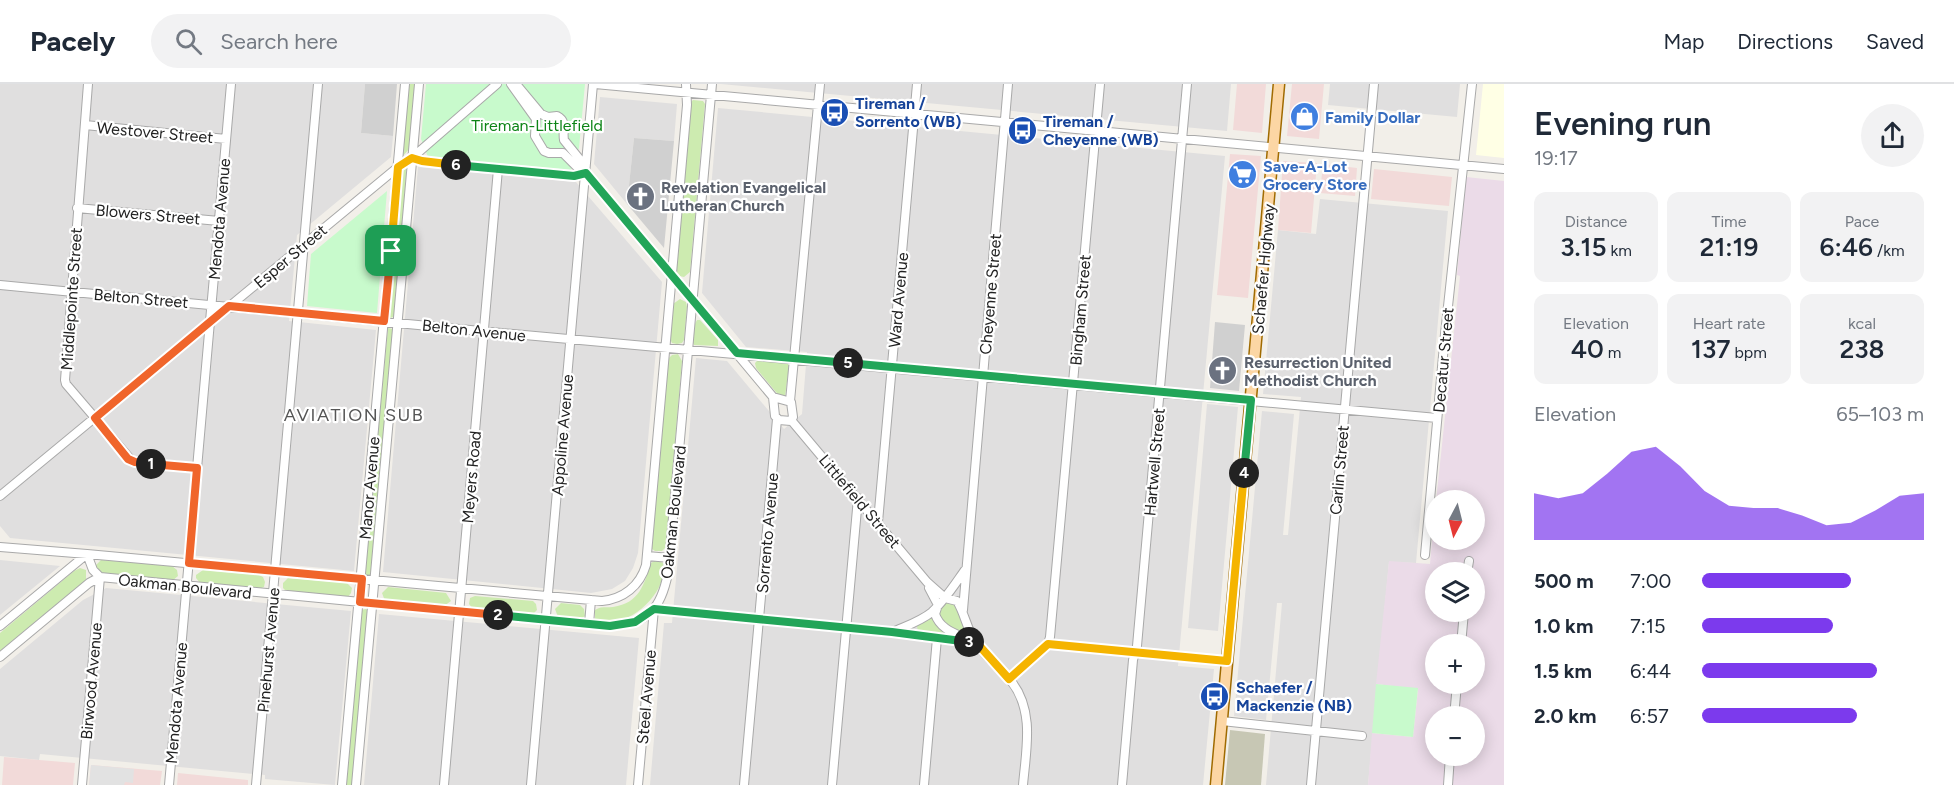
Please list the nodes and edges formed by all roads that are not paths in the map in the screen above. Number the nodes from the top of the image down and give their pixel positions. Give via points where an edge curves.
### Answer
1 (88, 84) edge
2 (231, 84) edge
3 (318, 84) edge
4 (405, 84) edge
5 (419, 84) edge
6 (497, 84) edge
7 (511, 84) edge
8 (516, 84) edge
9 (594, 84) edge
10 (712, 84) edge
11 (820, 84) edge
12 (917, 84) edge
13 (1008, 84) edge
14 (1100, 84) edge
15 (1187, 84) edge
16 (1279, 84) edge
17 (1374, 84) edge
18 (1472, 84) edge
19 (686, 88) edge
20 (711, 94) junction
21 (818, 105) junction
22 (915, 114) junction
23 (1005, 122) junction
24 (85, 125) junction
25 (1096, 130) junction
26 (226, 138) junction
27 (1182, 139) junction
28 (1274, 147) junction
29 (1367, 156) junction
30 (412, 158) junction
31 (1462, 165) junction
32 (398, 167) junction
33 (498, 169) junction
34 (1504, 169) edge
35 (586, 173) junction
36 (77, 208) junction
37 (219, 221) junction
38 (304, 244) junction
39 (672, 274) junction
40 (0, 285) edge
41 (71, 291) junction
42 (693, 300) junction
43 (212, 305) junction
44 (229, 306) junction
45 (298, 313) junction
46 (384, 321) junction
47 (210, 322) junction
48 (398, 322) junction
49 (484, 331) junction
50 (571, 339) junction
51 (665, 347) junction
52 (688, 349) junction
53 (737, 353) junction
54 (795, 358) junction
55 (892, 367) junction
56 (982, 376) junction
57 (1073, 384) junction
58 (1160, 392) junction
59 (772, 397) junction
60 (1251, 400) junction
61 (790, 401) junction
62 (1345, 409) junction
63 (95, 418) junction
64 (1437, 418) junction
65 (792, 420) junction
66 (776, 422) junction
67 (197, 468) junction
68 (0, 496) edge
69 (858, 498) junction
70 (878, 522) junction
71 (2, 545) edge
72 (87, 554) junction
73 (1425, 555) dead end
74 (647, 556) junction
75 (670, 558) junction
76 (189, 563) junction
77 (965, 570) junction
78 (276, 571) junction
79 (100, 577) junction
80 (362, 579) junction
81 (375, 580) junction
82 (187, 586) junction
83 (461, 588) junction
84 (274, 594) junction
85 (548, 596) junction
86 (591, 600) junction
87 (360, 602) junction
88 (941, 602) junction
89 (373, 603) junction
90 (654, 609) junction
91 (963, 610) junction
92 (459, 612) junction
93 (759, 619) junction
94 (546, 620) junction
95 (589, 624) junction
96 (0, 626) edge
97 (846, 627) junction
98 (892, 632) junction
99 (937, 638) junction
100 (976, 642) junction
101 (1048, 644) junction
102 (1135, 653) junction
103 (0, 657) edge
104 (1227, 661) junction
105 (1009, 679) junction
106 (1222, 721) junction
107 (1316, 731) junction
108 (1362, 736) dead end
109 (1449, 766) edge
110 (82, 785) edge
111 (169, 785) edge
112 (256, 785) edge
113 (342, 785) edge
114 (356, 785) edge
115 (444, 785) edge
116 (531, 785) edge
117 (638, 785) edge
118 (744, 785) edge
119 (832, 785) edge
120 (924, 785) edge
121 (1023, 785) edge
122 (1122, 785) edge
123 (1216, 785) edge
124 (1311, 785) edge
125 (1448, 785) edge

1 - 24 street, Middlepointe Street
2 - 26 street, Mendota Avenue
3 - 38 street, Pinehurst Avenue
4 - 32 street, Manor Avenue
5 - 30 street, Manor Avenue
6 - 30 street, Esper Street
7 - 35 street via 536,119 535,136 544,151 563,153
8 - 35 street via 541,114 562,119 564,140
9 - 19 street
9 - 35 street, Appoline Avenue
10 - 20 street, Oakman Boulevard
11 - 21 street
12 - 22 street, Ward Avenue
13 - 23 street, Cheyenne Street
14 - 25 street, Bingham Street
15 - 27 street, Hartwell Street
16 - 28 main road, Schaefer Highway
17 - 29 street, Carlin Street
18 - 31 street, Decatur Street
19 - 20 street
19 - 39 street, Oakman Boulevard
20 - 21 street
20 - 42 street, Oakman Boulevard
21 - 22 street
21 - 54 street
22 - 23 street
22 - 55 street, Ward Avenue
23 - 25 street
23 - 56 street, Cheyenne Street
24 - 26 street, Westover Street
24 - 36 street, Middlepointe Street
25 - 27 street
25 - 57 street, Bingham Street
26 - 37 street, Mendota Avenue
27 - 28 street
27 - 58 street, Hartwell Street
28 - 29 street
28 - 60 main road, Schaefer Highway
29 - 31 street
29 - 62 street, Carlin Street
30 - 32 street, Esper Street
30 - 33 street
30 - 48 street, Manor Avenue
31 - 34 street
31 - 64 street, Decatur Street
32 - 38 street, Esper Street
32 - 46 street, Manor Avenue
33 - 35 street via 574,176
33 - 49 street, Meyers Road
35 - 39 street
35 - 50 street, Appoline Avenue
36 - 37 street, Blowers Street
36 - 41 street, Middlepointe Street
37 - 43 street, Mendota Avenue
38 - 44 street, Esper Street
38 - 45 street, Pinehurst Avenue
39 - 42 street
39 - 51 street, Oakman Boulevard
40 - 41 street
41 - 43 street, Belton Street
41 - 63 street, Middlepointe Street via 65,380
42 - 52 street, Oakman Boulevard
42 - 53 street
43 - 44 street, Belton Avenue
43 - 47 street, Mendota Avenue
44 - 45 street, Belton Avenue
44 - 47 street, Esper Street
45 - 46 street, Belton Avenue
45 - 78 street, Pinehurst Avenue
46 - 48 street, Belton Avenue
46 - 80 street, Manor Avenue
47 - 63 street, Esper Street
47 - 67 street, Mendota Avenue
48 - 49 street, Belton Avenue
48 - 81 street, Manor Avenue
49 - 50 street, Belton Avenue
49 - 83 street, Meyers Road
50 - 51 street, Belton Avenue
50 - 85 street, Appoline Avenue
51 - 52 street, Belton Avenue
51 - 74 street, Oakman Boulevard
52 - 53 street, Belton Avenue
52 - 75 street, Oakman Boulevard
53 - 54 street
53 - 59 street
54 - 55 street
54 - 61 street
55 - 56 street
55 - 70 street, Ward Avenue
56 - 57 street
56 - 77 street, Cheyenne Street
57 - 58 street
57 - 101 street, Bingham Street
58 - 60 street
58 - 102 street, Hartwell Street
59 - 61 street
59 - 66 street, Sorrento Avenue
60 - 62 street
60 - 104 main road, Schaefer Highway
61 - 65 street
62 - 64 street
62 - 107 street, Carlin Street
63 - 67 street, Middlepointe Street via 132,461
63 - 68 street, Esper Street
64 - 73 street, Decatur Street
65 - 66 street
65 - 69 street, Littlefield Street
66 - 93 street, Sorrento Avenue
67 - 76 street, Mendota Avenue
69 - 70 street, Littlefield Street
69 - 97 street
70 - 88 street, Littlefield Street
71 - 72 street, Oakman Boulevard
72 - 76 street, Oakman Boulevard
72 - 79 street
72 - 96 street
74 - 75 street
74 - 86 street, Oakman Boulevard via 642,575 628,592 611,600
75 - 90 street, Oakman Boulevard via 665,591
76 - 78 street, Oakman Boulevard
76 - 82 street, Mendota Avenue
77 - 88 street
77 - 91 street, Cheyenne Street
78 - 80 street, Oakman Boulevard
78 - 84 street, Pinehurst Avenue
79 - 82 street, Oakman Boulevard
79 - 103 street, Oakman Boulevard
79 - 110 street, Birwood Avenue
80 - 81 street, Oakman Boulevard
80 - 87 street, Manor Avenue
81 - 83 street, Oakman Boulevard
81 - 89 street, Manor Avenue
82 - 84 street, Oakman Boulevard
82 - 111 street, Mendota Avenue
83 - 85 street, Oakman Boulevard
83 - 92 street, Meyers Road
84 - 87 street, Oakman Boulevard
84 - 112 street, Pinehurst Avenue
85 - 86 street, Oakman Boulevard
85 - 94 street, Appoline Avenue
86 - 95 street
87 - 89 street, Oakman Boulevard
87 - 113 street, Manor Avenue
88 - 91 street, Littlefield Street via 953,598
88 - 98 street via 925,616
88 - 100 street, Littlefield Street via 935,614 940,623
89 - 92 street, Oakman Boulevard
89 - 114 street, Manor Avenue
90 - 93 street
90 - 95 street, Oakman Boulevard via 629,624
90 - 117 street, Steel Avenue
91 - 100 street, Littlefield Street via 963,618
92 - 94 street, Oakman Boulevard
92 - 115 street, Meyers Road
93 - 97 street
93 - 118 street, Sorrento Avenue
94 - 95 street, Oakman Boulevard
94 - 116 street, Appoline Avenue
97 - 98 street
97 - 119 street
98 - 99 street
99 - 100 street
99 - 120 street
100 - 105 street, Littlefield Street
101 - 102 street
101 - 105 street
102 - 104 street
102 - 122 street, Hartwell Street
104 - 106 main road, Schaefer Highway
105 - 121 street, Littlefield Street via 1026,713
106 - 107 street
106 - 123 main road, Schaefer Highway
107 - 108 street
107 - 124 street, Carlin Street
109 - 125 street

